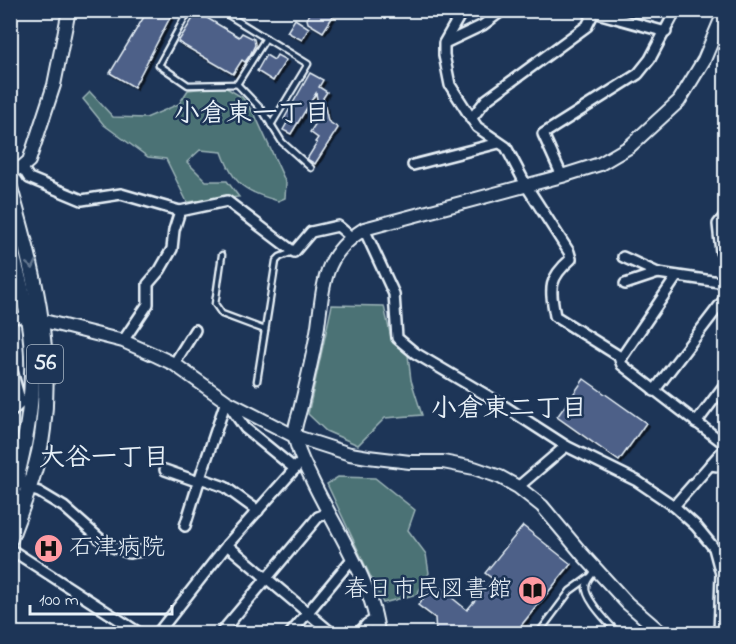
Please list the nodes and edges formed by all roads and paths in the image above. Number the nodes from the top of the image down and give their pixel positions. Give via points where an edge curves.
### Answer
1 (69, 10) edge
2 (189, 10) edge
3 (220, 10) edge
4 (460, 10) edge
5 (503, 10) edge
6 (676, 10) edge
7 (725, 10) edge
8 (593, 11) edge
9 (666, 32) junction
10 (266, 38) junction
11 (444, 43) junction
12 (237, 84) junction
13 (471, 119) junction
14 (271, 125) junction
15 (499, 143) junction
16 (413, 165) dead end
17 (311, 168) dead end
18 (16, 169) edge
19 (562, 176) junction
20 (527, 187) junction
21 (10, 188) edge
22 (180, 211) junction
23 (17, 212) junction
24 (726, 214) edge
25 (364, 229) junction
26 (351, 237) junction
27 (10, 240) edge
28 (10, 246) edge
29 (294, 252) junction
30 (726, 252) edge
31 (222, 255) dead end
32 (623, 257) dead end
33 (658, 273) junction
34 (677, 276) junction
35 (726, 283) edge
36 (625, 284) dead end
37 (726, 297) edge
38 (10, 316) edge
39 (35, 319) junction
40 (195, 330) dead end
41 (265, 330) junction
42 (123, 341) junction
43 (622, 358) junction
44 (10, 364) edge
45 (174, 364) junction
46 (257, 381) dead end
47 (726, 383) edge
48 (654, 391) junction
49 (226, 401) junction
50 (10, 413) edge
51 (696, 423) junction
52 (294, 436) junction
53 (566, 446) junction
54 (726, 446) edge
55 (299, 464) junction
56 (710, 465) junction
57 (726, 467) edge
58 (165, 470) dead end
59 (19, 471) junction
60 (200, 480) junction
61 (518, 488) junction
62 (28, 489) junction
63 (10, 504) edge
64 (674, 506) junction
65 (258, 511) junction
66 (328, 513) junction
67 (185, 526) dead end
68 (10, 539) edge
69 (227, 546) junction
70 (10, 549) edge
71 (146, 550) dead end
72 (352, 559) junction
73 (593, 574) junction
74 (266, 578) junction
75 (308, 612) junction
76 (376, 620) junction
77 (141, 633) edge
78 (157, 633) edge
79 (220, 633) edge
80 (290, 633) edge
81 (333, 633) edge
82 (358, 633) edge
83 (378, 633) edge
84 (538, 633) edge
85 (618, 633) edge
86 (663, 633) edge
87 (719, 633) edge

1 - 18 street via 54,85 29,162
2 - 12 lane via 159,65 188,85
3 - 10 lane
4 - 11 street
5 - 11 street via 483,25
6 - 9 street
7 - 19 street via 704,60 679,101 629,147 600,164
8 - 9 street
8 - 13 street via 587,26 486,100
9 - 19 street via 638,74 543,134
10 - 12 lane
10 - 14 lane via 308,64
11 - 13 street via 450,85
12 - 14 lane
13 - 15 street
14 - 17 lane via 282,142
15 - 16 street
15 - 20 street via 506,147
18 - 22 street via 82,200 121,194
19 - 20 street
20 - 25 street
20 - 43 street via 571,260 557,271 550,288 555,316
21 - 23 main road, 56
22 - 29 street via 228,201
22 - 42 street via 172,249 148,284 148,304
23 - 27 street via 15,234
23 -> 39 main road, 56 via 30,256
24 - 30 street via 718,224 721,252
25 - 26 street
25 - 53 street via 394,294 397,338
26 - 29 street via 338,226 311,232
26 - 52 street via 326,273
28 - 39 main road, 56
29 - 41 lane via 276,261
31 - 41 lane via 214,304 222,314
32 - 33 street
33 - 34 street
33 - 36 street
34 - 35 street
34 - 43 street
37 - 48 street
38 - 39 street
39 - 42 street
39 - 59 main road, 56 via 33,391
39 - 62 main road, 56 via 45,344 45,392 43,430
40 - 45 street
41 - 46 lane
42 - 45 street
43 - 48 street via 622,365
44 - 50 street via 21,403
45 - 49 street
47 - 51 street
48 - 51 street
49 - 52 street
49 - 55 street via 246,428
49 - 60 street
51 - 54 street
52 - 55 street
52 - 61 street via 376,459 443,462 474,468
53 - 61 street
53 - 64 street via 637,481
54 - 56 street
55 - 65 street
55 - 66 street
56 - 57 street
56 - 64 street
58 - 60 street
59 - 62 street
59 - 63 main road, 56
60 - 65 street via 225,487
60 - 67 street
61 - 73 street via 542,506
62 - 63 street
62 - 68 main road, 56
62 - 71 street via 64,507 107,544 129,554
64 - 87 street via 714,548 721,574
65 - 69 street
66 - 72 street
66 - 74 street via 318,517
69 - 74 street
69 - 78 street
70 - 77 street
72 - 75 street
72 - 76 street
73 - 84 lane via 570,591
73 - 85 lane via 585,587 589,598
73 - 86 street
74 - 75 street
74 - 79 street
75 - 80 street
75 - 81 street
76 - 82 street
76 - 83 street

